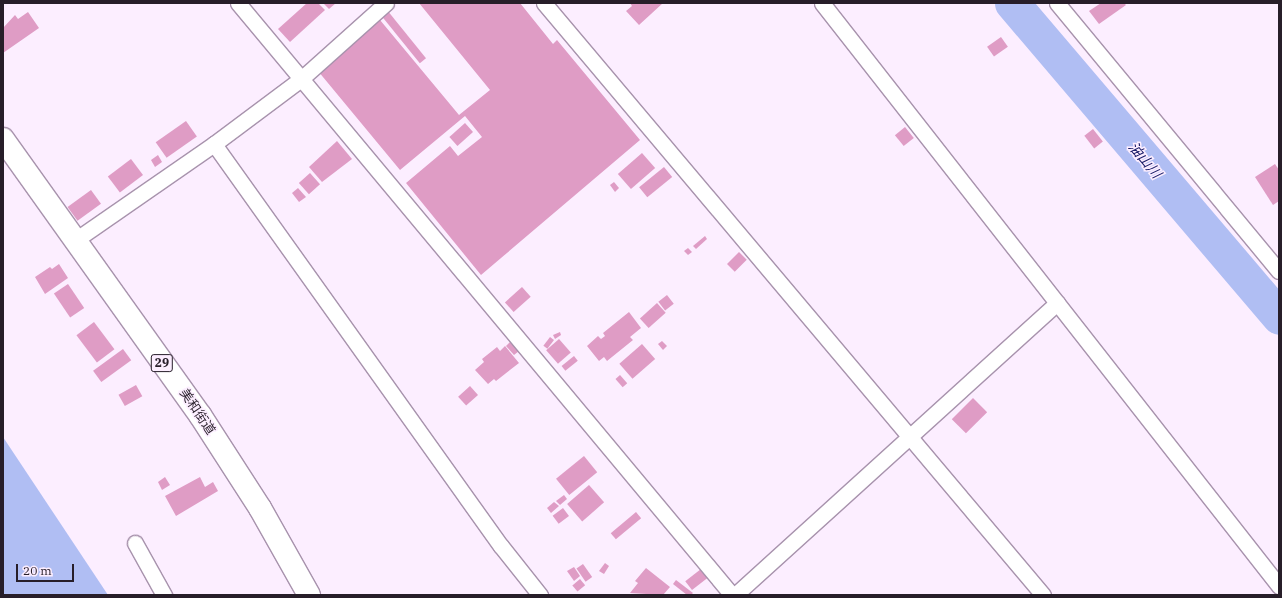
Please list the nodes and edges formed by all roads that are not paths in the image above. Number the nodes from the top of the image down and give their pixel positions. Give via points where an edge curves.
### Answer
1 (238, 3) edge
2 (386, 3) edge
3 (544, 3) edge
4 (822, 3) edge
5 (1057, 3) edge
6 (301, 79) junction
7 (3, 139) edge
8 (214, 144) junction
9 (74, 241) junction
10 (1279, 272) edge
11 (1057, 303) junction
12 (910, 436) junction
13 (135, 543) dead end
14 (1279, 586) edge
15 (164, 595) edge
16 (309, 595) edge
17 (540, 595) edge
18 (734, 595) edge
19 (1043, 595) edge

1 - 6 street
2 - 6 street
3 - 12 street
4 - 11 street
5 - 10 street
6 - 8 street
6 - 18 street
7 - 9 main road, 美和街道 / 29
8 - 9 street
8 - 17 street via 501,546
9 - 16 main road, 美和街道 / 29 via 200,415 260,508
11 - 12 street
11 - 14 street
12 - 18 street
12 - 19 street
13 - 15 street

